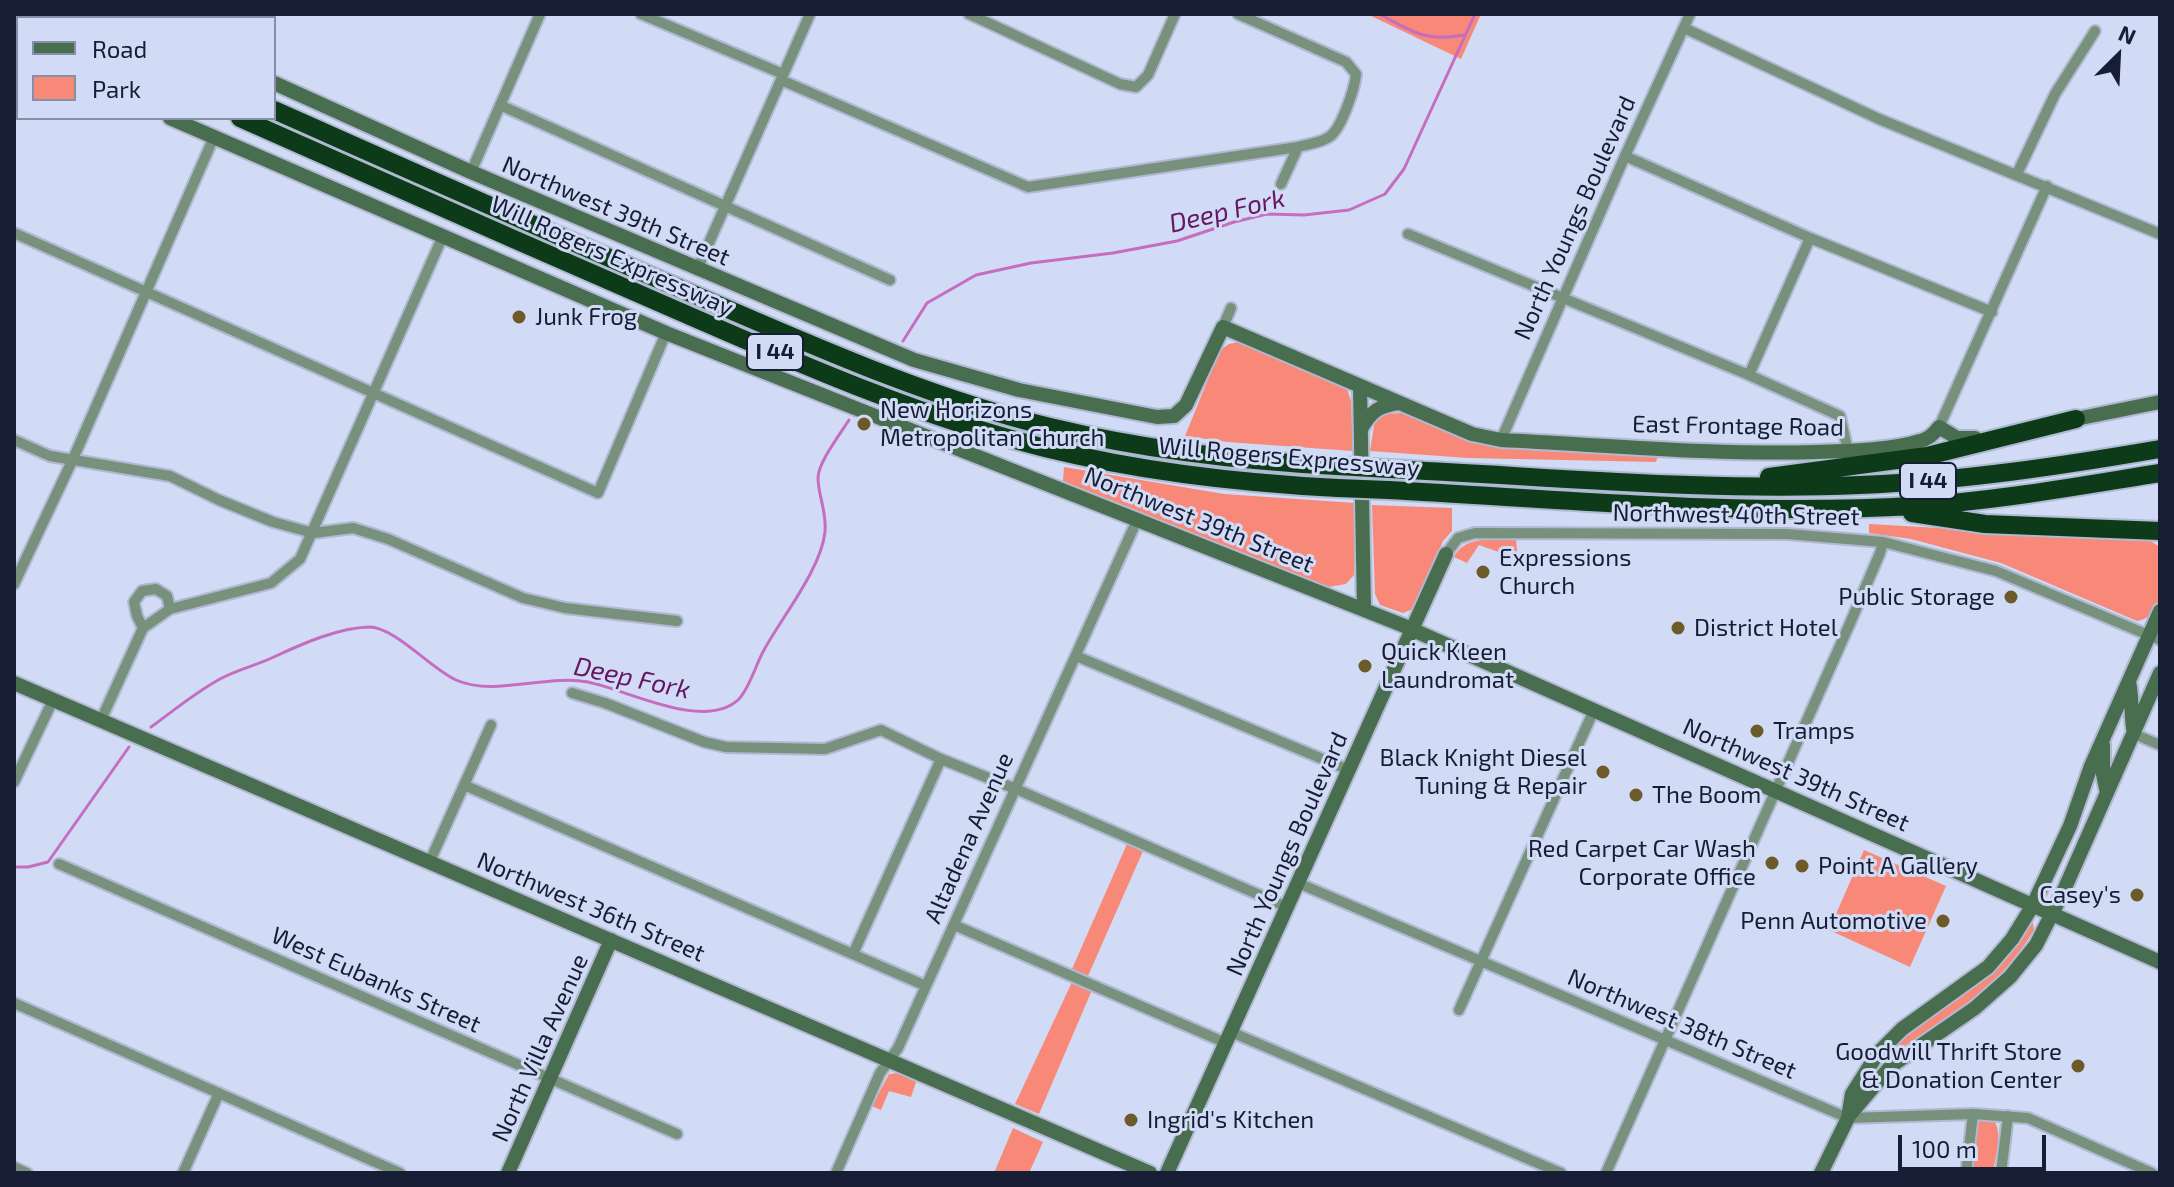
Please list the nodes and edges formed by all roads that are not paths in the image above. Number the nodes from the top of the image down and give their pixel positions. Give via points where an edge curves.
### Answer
1 (540, 14) edge
2 (641, 14) edge
3 (810, 14) edge
4 (969, 14) edge
5 (1175, 14) edge
6 (1238, 14) edge
7 (1685, 19) edge
8 (2095, 31) dead end
9 (782, 77) junction
10 (276, 84) edge
11 (500, 105) junction
12 (276, 111) edge
13 (175, 120) edge
14 (245, 120) edge
15 (214, 137) junction
16 (1298, 147) junction
17 (1625, 156) junction
18 (471, 172) junction
19 (2017, 174) junction
20 (1281, 184) dead end
21 (2047, 186) junction
22 (724, 208) junction
23 (14, 233) edge
24 (1408, 234) dead end
25 (2160, 234) edge
26 (442, 238) junction
27 (1810, 238) junction
28 (697, 270) junction
29 (890, 280) dead end
30 (145, 291) junction
31 (1564, 299) junction
32 (1231, 308) dead end
33 (1992, 312) junction
34 (1223, 327) junction
35 (666, 333) junction
36 (1749, 375) junction
37 (1360, 386) junction
38 (372, 393) junction
39 (2158, 400) edge
40 (1400, 403) junction
41 (2076, 419) junction
42 (1939, 427) junction
43 (1361, 429) junction
44 (14, 440) edge
45 (1501, 440) junction
46 (2155, 450) edge
47 (1848, 451) junction
48 (73, 459) junction
49 (2157, 473) edge
50 (1704, 484) junction
51 (1874, 508) junction
52 (1138, 518) junction
53 (313, 533) junction
54 (2156, 534) edge
55 (1883, 542) junction
56 (1446, 554) joint
57 (15, 579) edge
58 (170, 609) junction
59 (1364, 609) junction
60 (2160, 611) edge
61 (677, 621) dead end
62 (143, 628) junction
63 (1413, 629) junction
64 (2154, 638) edge
65 (1076, 656) junction
66 (2160, 673) edge
67 (2129, 682) junction
68 (14, 683) edge
69 (572, 693) dead end
70 (53, 700) junction
71 (1594, 710) junction
72 (101, 720) junction
73 (491, 725) dead end
74 (2134, 734) junction
75 (2102, 741) junction
76 (2160, 745) edge
77 (941, 759) junction
78 (1349, 770) junction
79 (14, 782) edge
80 (464, 785) junction
81 (1016, 789) junction
82 (1776, 790) junction
83 (2107, 793) junction
84 (430, 861) junction
85 (59, 864) dead end
86 (1298, 883) junction
87 (2033, 905) junction
88 (1287, 907) junction
89 (2053, 913) junction
90 (954, 925) junction
91 (611, 940) junction
92 (853, 954) junction
93 (1481, 960) junction
94 (2160, 962) edge
95 (926, 986) junction
96 (14, 1003) edge
97 (1459, 1010) dead end
98 (1228, 1037) junction
99 (1665, 1039) junction
100 (889, 1060) junction
101 (551, 1079) junction
102 (219, 1093) junction
103 (1973, 1114) junction
104 (2008, 1116) junction
105 (1848, 1118) junction
106 (677, 1134) dead end
107 (14, 1167) edge
108 (27, 1173) edge
109 (183, 1173) edge
110 (400, 1173) edge
111 (508, 1173) edge
112 (836, 1173) edge
113 (1150, 1173) edge
114 (1167, 1173) edge
115 (1561, 1173) edge
116 (1606, 1173) edge
117 (1821, 1173) edge
118 (1966, 1173) edge
119 (2001, 1173) edge
120 (2152, 1173) edge

1 - 11 street
2 - 9 street
3 - 9 street
4 - 5 street via 1136,87 1148,75
6 - 16 street via 1346,62 1356,74 1356,87 1334,133
7 - 17 street, North Youngs Boulevard
7 - 19 street via 1879,119
8 - 19 street via 2055,94
9 - 16 street via 1028,187
9 - 22 street
10 - 18 main road, Northwest 39th Street
11 - 18 street
11 - 22 street
12 - 50 highway, Will Rogers Expressway / I 44, bridge via 746,317 995,413 1187,454
13 - 15 main road, Northwest 39th Street
14 - 51 highway, Will Rogers Expressway / I 44, bridge via 720,329 938,416 1043,447 1158,472 1230,481 1781,509
15 - 26 main road, Northwest 39th Street
15 - 30 street
16 - 20 street
17 - 27 street
17 - 31 street, North Youngs Boulevard
18 - 28 main road, Northwest 39th Street
19 - 21 street
21 - 25 street
21 - 33 street
22 - 28 street
22 - 29 street
23 - 30 street
24 - 31 street
26 - 35 main road, Northwest 39th Street
26 - 38 street
27 - 33 street
27 - 36 street
28 - 34 main road, Northwest 39th Street via 871,344 962,376 1157,417 1178,413 1186,405
30 - 38 street
30 - 48 street
31 - 36 street
31 - 45 street, North Youngs Boulevard
32 - 34 street
33 - 42 street
34 - 37 main road
35 - 38 street via 598,493
35 - 52 main road, Northwest 39th Street
36 - 47 street via 1840,416
37 - 40 main road, East Frontage Road
37 - 43 main road
38 - 53 street
39 - 41 main road
40 - 43 main road via 1376,409
40 - 45 main road, East Frontage Road via 1472,434
41 - 42 main road via 1965,440
41 - 50 highway via 1901,460
42 - 47 main road, East Frontage Road via 1920,442
43 - 59 main road
44 - 48 street via 50,456
45 - 47 main road, East Frontage Road via 1749,453
46 - 50 highway, Will Rogers Expressway / I 44 via 1946,479 1782,487
48 - 53 street via 170,476 273,522
48 - 57 street
49 - 51 highway, Will Rogers Expressway / I 44 via 2007,498
51 - 54 highway via 1985,524
52 - 59 main road, Northwest 39th Street
52 - 65 street, Altadena Avenue
53 - 58 street via 300,559 271,583
53 - 61 street via 353,528 523,598
55 - 56 street, Northwest 40th Street via 1787,534 1475,533 1458,538
55 - 64 street, Northwest 40th Street via 1996,571
55 - 82 street
56 - 63 main road, North Youngs Boulevard
58 - 62 street
58 - 62 street via 167,596 156,589 142,591 134,602
59 - 63 main road, Northwest 39th Street
60 - 64 main road
62 - 72 street
63 - 71 main road, Northwest 39th Street
63 - 78 main road, North Youngs Boulevard
64 - 67 main road
65 - 78 street
65 - 81 street, Altadena Avenue
66 - 74 main road
67 - 74 main road
67 - 75 main road
68 - 70 main road, Northwest 36th Street
69 - 77 street via 726,747 825,749 881,730
70 - 72 main road, Northwest 36th Street
70 - 79 street
71 - 82 main road, Northwest 39th Street
71 - 93 street
72 - 84 main road, Northwest 36th Street
73 - 80 street
74 - 76 street
74 - 83 main road
75 - 83 main road
75 - 87 main road
77 - 81 street
77 - 92 street
78 - 86 main road, North Youngs Boulevard
80 - 84 street
80 - 92 street
81 - 88 street
81 - 90 street, Altadena Avenue
82 - 87 main road, Northwest 39th Street
82 - 99 street
83 - 89 main road
84 - 91 main road, Northwest 36th Street
85 - 101 street, West Eubanks Street
86 - 88 main road, North Youngs Boulevard
86 - 93 street, Northwest 38th Street
87 - 89 main road, Northwest 39th Street
87 - 105 main road via 1988,967 1902,1029 1878,1053 1852,1094
88 - 98 main road, North Youngs Boulevard
89 - 94 main road, Northwest 39th Street
89 - 105 main road via 2010,977 1891,1066
90 - 95 street, Altadena Avenue
90 - 98 street
91 - 100 main road, Northwest 36th Street
91 - 101 main road, North Villa Avenue
92 - 95 street
93 - 97 street
93 - 99 street, Northwest 38th Street
95 - 100 street, Altadena Avenue
96 - 102 street
98 - 114 main road, North Youngs Boulevard
98 - 115 street
99 - 105 street, Northwest 38th Street
99 - 116 street
100 - 112 street, Altadena Avenue
100 - 113 main road, Northwest 36th Street
101 - 106 street, West Eubanks Street
101 - 111 main road, North Villa Avenue
102 - 109 street
102 - 110 street
103 - 104 street, Northwest 38th Street
103 - 105 street, Northwest 38th Street
103 - 118 street
104 - 119 street
104 - 120 street, Northwest 38th Street via 2028,1118
105 - 117 main road
107 - 108 street

